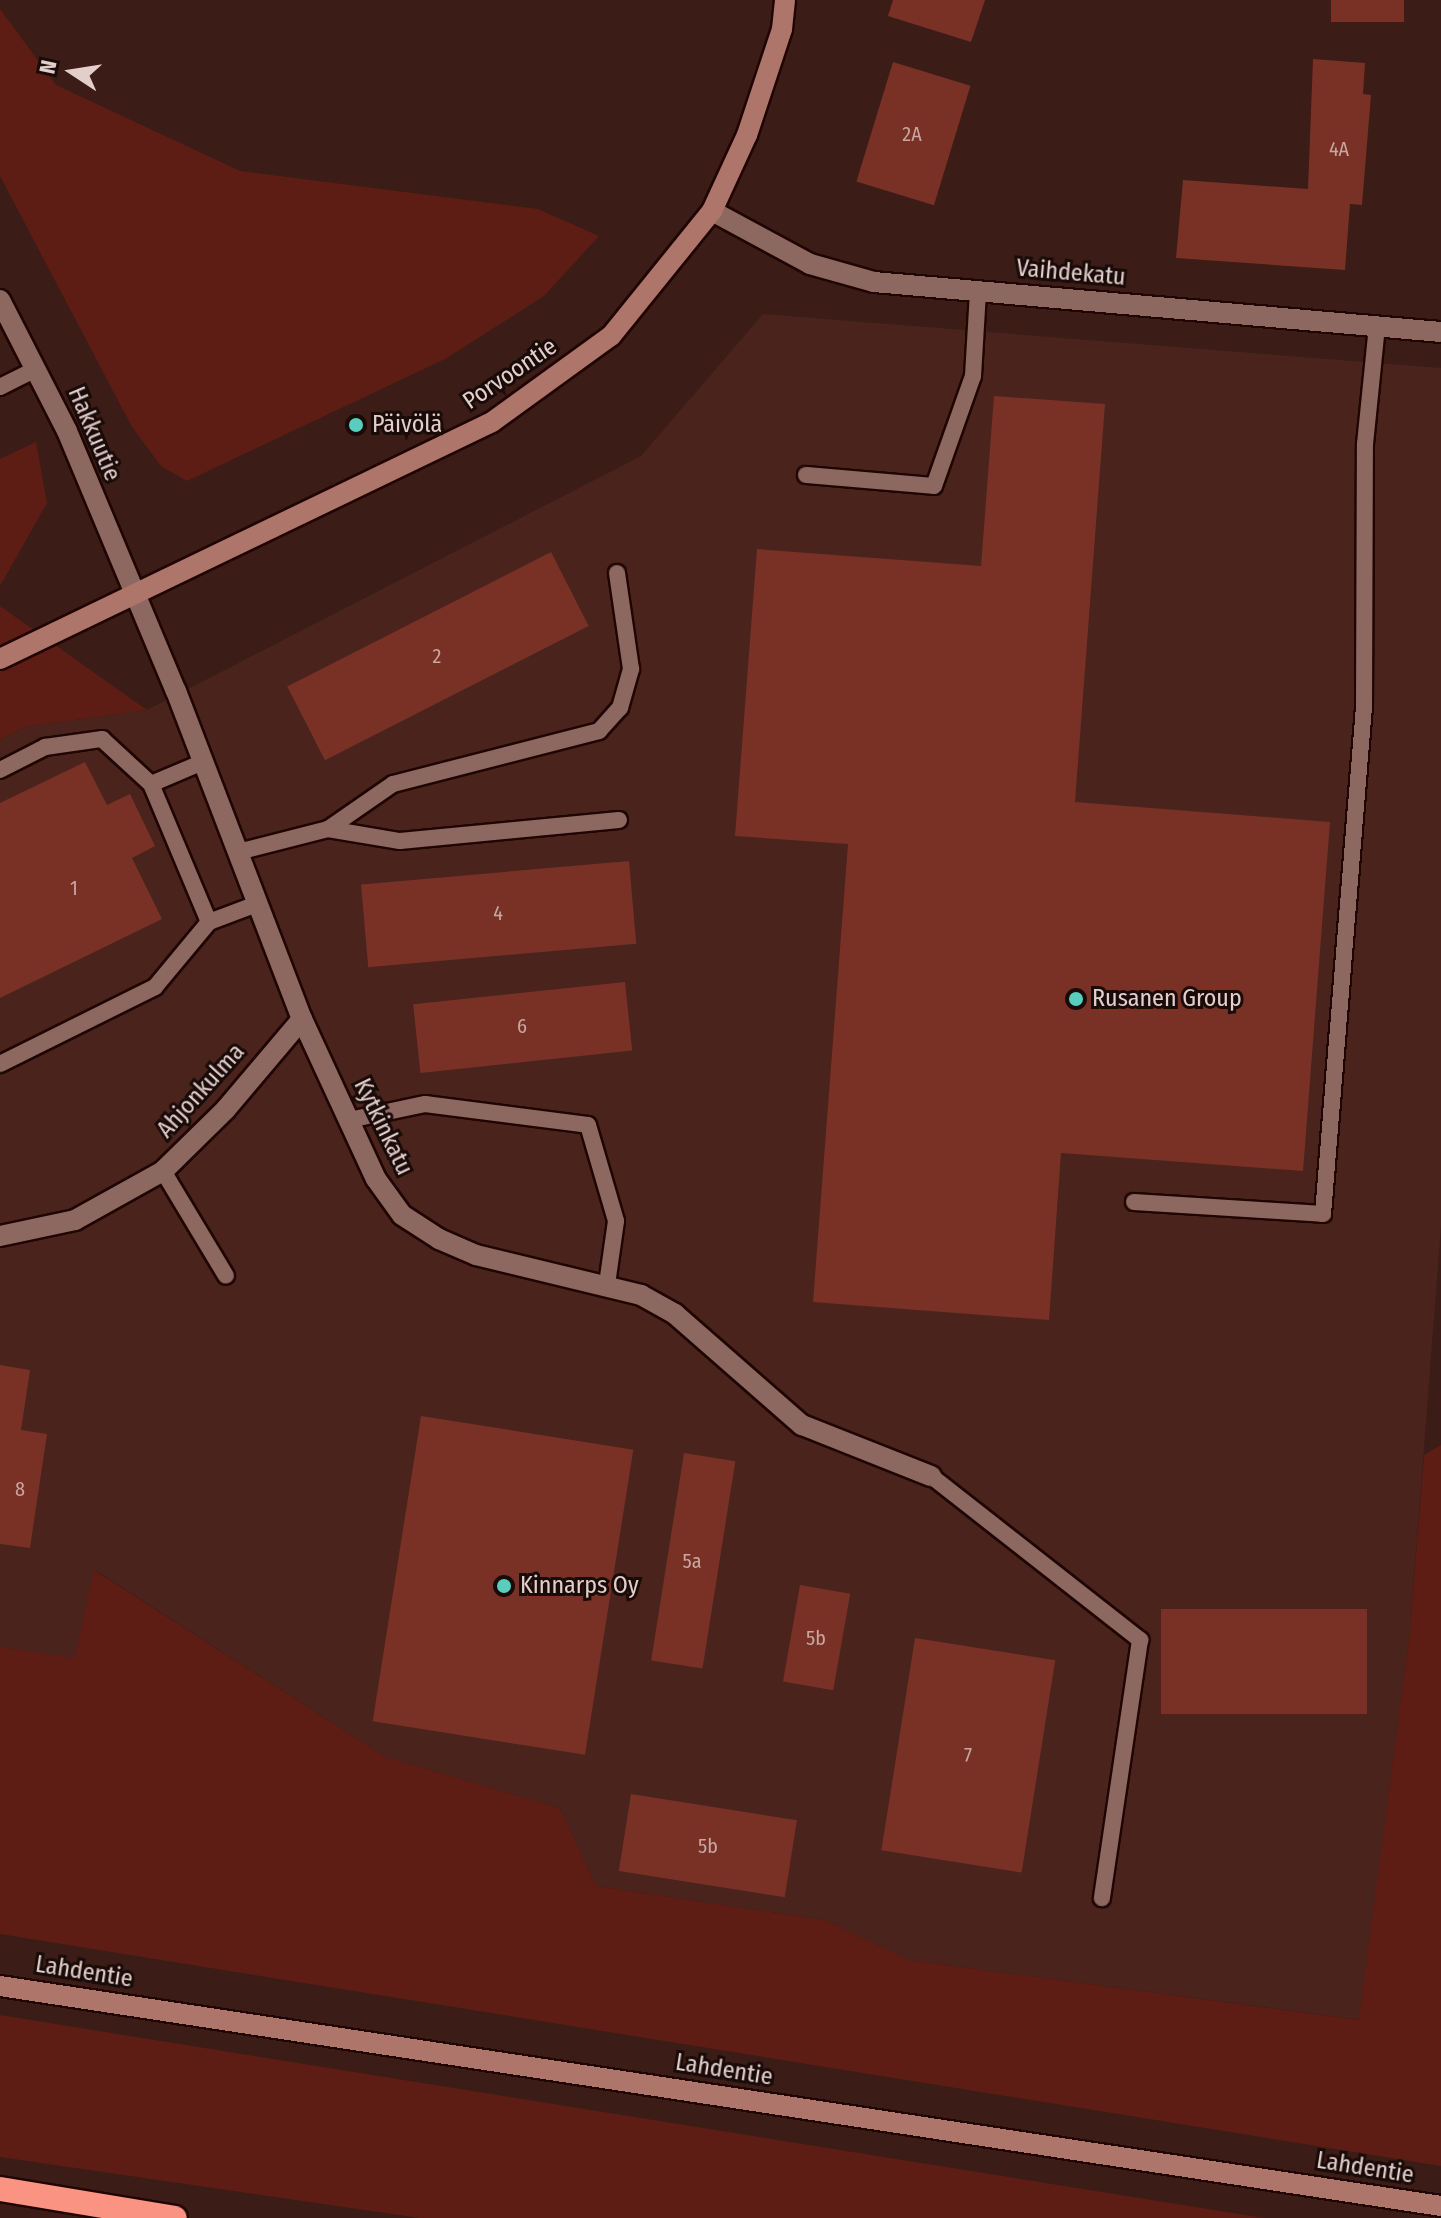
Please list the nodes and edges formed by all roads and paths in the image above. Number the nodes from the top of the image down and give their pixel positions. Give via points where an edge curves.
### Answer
1 (785, 0) edge
2 (712, 211) junction
3 (978, 291) junction
4 (0, 300) edge
5 (1377, 326) junction
6 (1441, 332) edge
7 (36, 369) junction
8 (0, 387) edge
9 (806, 475) dead end
10 (617, 573) dead end
11 (133, 592) junction
12 (0, 659) edge
13 (203, 762) junction
14 (0, 770) edge
15 (151, 784) junction
16 (619, 820) dead end
17 (328, 829) junction
18 (238, 852) junction
19 (257, 904) junction
20 (209, 922) junction
21 (302, 1019) junction
22 (0, 1064) edge
23 (349, 1120) junction
24 (163, 1171) junction
25 (1134, 1202) dead end
26 (0, 1236) edge
27 (226, 1276) dead end
28 (607, 1284) junction
29 (931, 1476) joint
30 (1102, 1898) dead end
31 (0, 1986) edge
32 (0, 2189) edge
33 (1441, 2206) edge
34 (175, 2218) edge

1 - 2 main road, Porvoontie via 782,29 747,135
2 - 3 street, Vaihdekatu via 845,277
2 - 11 main road, Porvoontie via 611,336 492,422
3 - 5 street, Vaihdekatu
3 - 9 lane via 973,376 934,486
4 - 7 street, Hakkuutie
5 - 6 street, Vaihdekatu
5 - 25 lane via 1365,444 1364,707 1323,1214
7 - 8 lane
7 - 11 street, Hakkuutie
10 - 17 lane via 631,669 620,708 599,731 393,784
11 - 12 main road, Porvoontie
11 - 13 street, Kytkinkatu
13 - 15 lane
13 - 18 street, Kytkinkatu
14 - 15 lane via 45,747 102,739
15 - 20 lane
16 - 17 lane via 400,841
17 - 18 lane
18 - 19 street, Kytkinkatu
19 - 20 lane
19 - 21 street, Kytkinkatu
20 - 22 lane via 155,987
21 - 23 street, Kytkinkatu
21 - 24 street, Ahjonkulma via 226,1109
23 - 28 street, Kytkinkatu via 376,1179 402,1215 439,1239 476,1255
23 - 28 lane via 425,1104 588,1125 616,1221
24 - 26 street, Ahjonkulma via 75,1220
24 - 27 lane
28 - 29 street, Kytkinkatu via 675,1314 802,1425
29 - 30 lane via 1140,1640
31 - 33 main road, Lahdentie
32 - 34 highway

